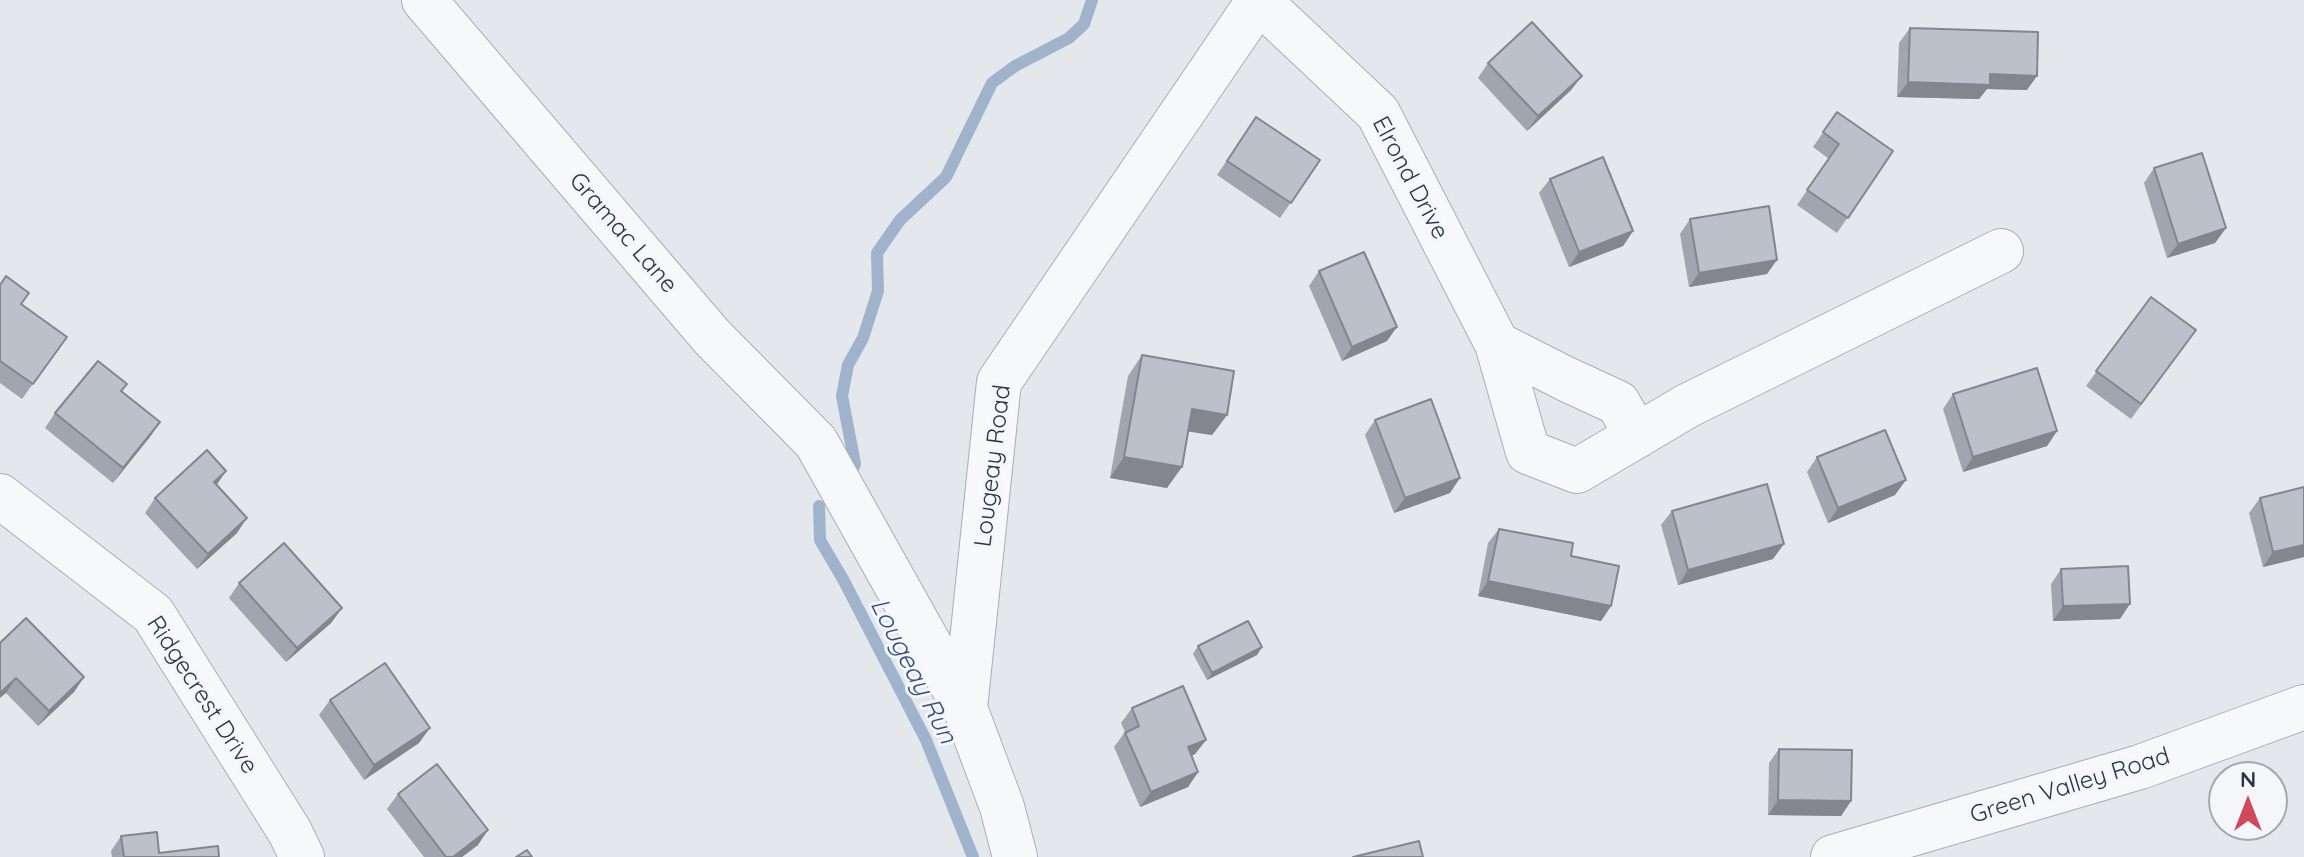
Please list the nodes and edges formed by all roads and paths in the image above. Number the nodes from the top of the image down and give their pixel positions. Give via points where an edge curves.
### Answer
1 (424, 0) edge
2 (1259, 0) edge
3 (2001, 251) dead end
4 (1497, 344) junction
5 (1637, 436) junction
6 (0, 496) edge
7 (2304, 707) edge
8 (965, 708) junction
9 (302, 857) edge
10 (1015, 857) edge
11 (1833, 857) edge

1 - 8 street, Gramac Lane via 712,337 816,442
2 - 4 street, Elrond Drive via 1378,113
2 - 8 street, Lougeay Road via 999,382
3 - 5 street, Elrond Drive via 1687,406
4 - 5 street via 1618,403
4 - 5 street, Elrond Drive via 1528,452 1577,471
6 - 9 street, Ridgecrest Drive via 153,614
7 - 11 street, Green Valley Road via 2140,767
8 - 10 street, Lougeay Road

